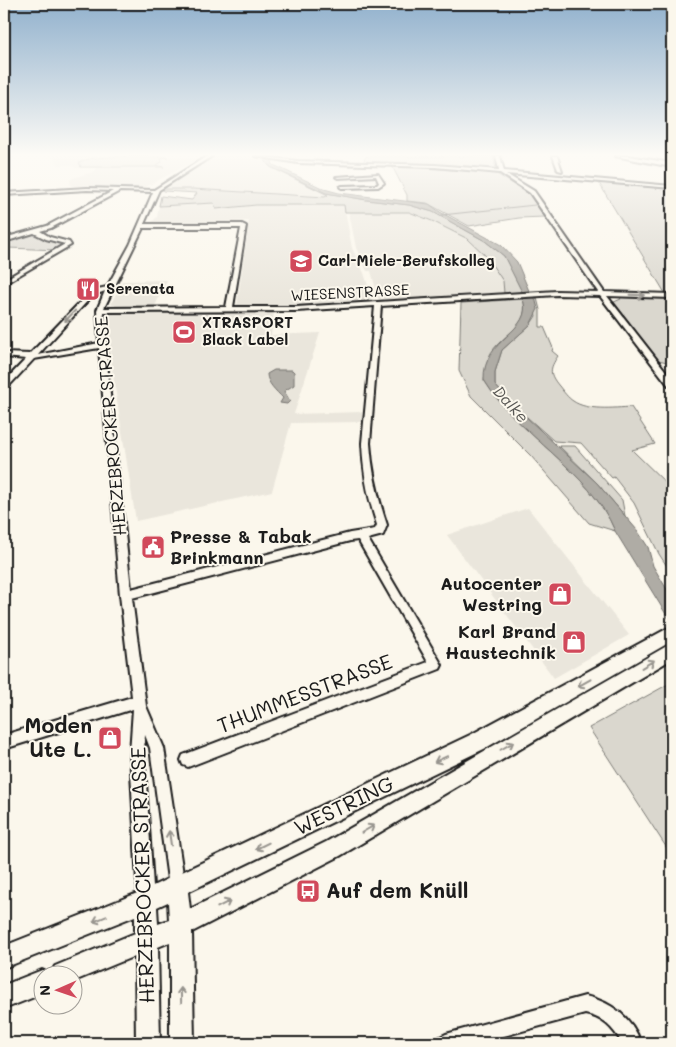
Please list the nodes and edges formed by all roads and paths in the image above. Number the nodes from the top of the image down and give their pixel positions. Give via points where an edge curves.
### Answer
1 (91, 205) edge
2 (150, 205) edge
3 (541, 205) edge
4 (141, 226) junction
5 (35, 231) junction
6 (4, 240) edge
7 (4, 282) edge
8 (109, 289) junction
9 (602, 294) junction
10 (672, 296) edge
11 (378, 304) junction
12 (230, 309) junction
13 (100, 310) junction
14 (102, 345) junction
15 (4, 355) edge
16 (30, 358) junction
17 (658, 366) junction
18 (672, 366) edge
19 (672, 384) edge
20 (4, 386) edge
21 (361, 536) junction
22 (126, 595) junction
23 (672, 633) edge
24 (672, 650) edge
25 (140, 704) junction
26 (4, 742) edge
27 (188, 760) dead end
28 (177, 887) junction
29 (146, 901) junction
30 (181, 926) junction
31 (147, 941) junction
32 (4, 957) edge
33 (82, 967) edge
34 (32, 986) edge
35 (4, 997) edge
36 (148, 1043) edge
37 (182, 1043) edge
38 (446, 1043) edge
39 (632, 1043) edge

1 - 5 street
2 - 4 street, HERZEBROCKER STRASSE
3 - 9 street
4 - 8 street, HERZEBROCKER STRASSE
4 - 12 street via 236,224 244,228
5 - 6 street
5 - 7 street via 68,245
8 - 13 street, HERZEBROCKER STRASSE
8 -> 16 street via 90,295
9 -> 10 street, WIESENSTRASSE
9 - 11 street, WIESENSTRASSE via 523,295
9 - 17 street
11 - 12 street, WIESENSTRASSE
11 - 21 street via 366,463 382,525 379,532
12 - 13 street, WIESENSTRASSE
13 - 14 street, HERZEBROCKER STRASSE
14 - 16 street
14 - 22 street, HERZEBROCKER STRASSE
15 - 16 street
16 - 20 street
17 - 18 street
17 - 19 street
21 - 22 street
21 - 27 street, THUMMESSTRASSE via 436,665
22 - 25 street, HERZEBROCKER STRASSE
23 -> 28 main road, WESTRING via 476,742
30 -> 24 main road, WESTRING via 333,849
25 - 26 street
28 -> 25 street, HERZEBROCKER STRASSE via 157,748
25 - 29 street, HERZEBROCKER STRASSE via 137,753
28 - 29 main road, WESTRING
28 - 30 main road, HERZEBROCKER STRASSE
29 - 31 main road, HERZEBROCKER STRASSE
29 -> 32 main road, WESTRING
30 - 31 main road, WESTRING
37 -> 30 main road, HERZEBROCKER STRASSE
31 - 33 main road, WESTRING
31 - 36 main road, HERZEBROCKER STRASSE
34 - 35 main road
38 - 39 street via 585,1005 598,1007 613,1017

